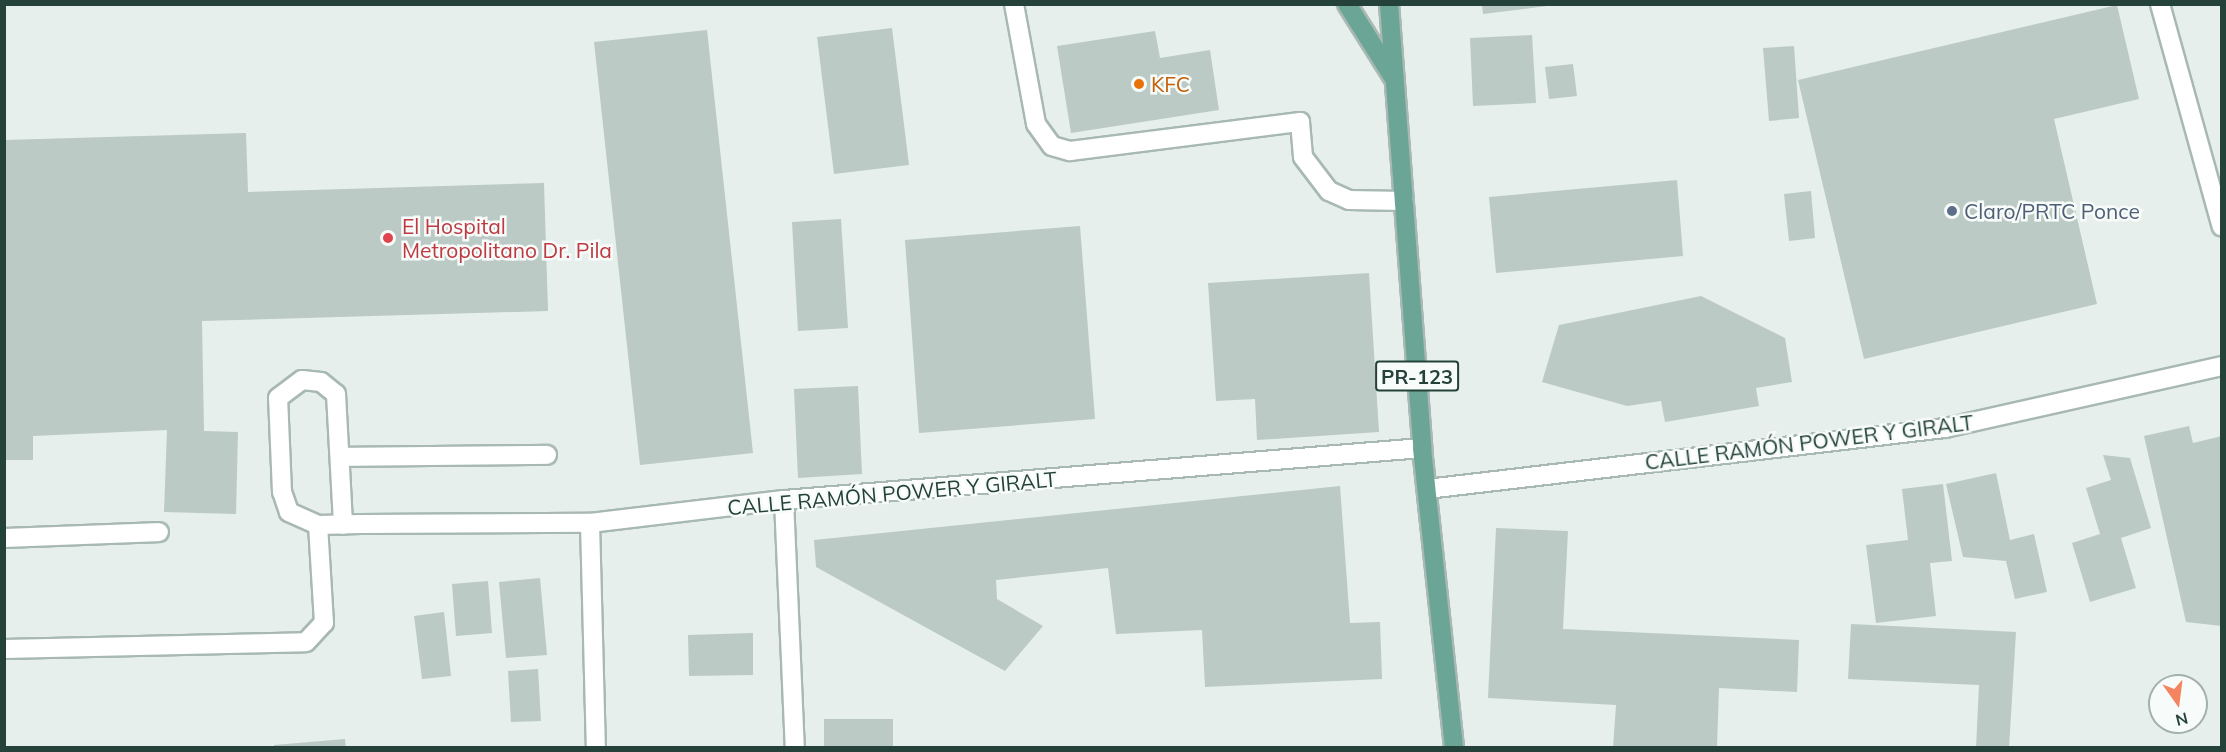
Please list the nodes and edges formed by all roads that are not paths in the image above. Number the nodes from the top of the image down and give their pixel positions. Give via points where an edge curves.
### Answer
1 (1014, 4) edge
2 (1347, 4) edge
3 (1389, 4) edge
4 (2160, 4) edge
5 (1395, 80) junction
6 (2214, 166) edge
7 (1404, 201) junction
8 (2222, 227) edge
9 (2222, 366) edge
10 (1422, 448) junction
11 (546, 455) dead end
12 (340, 457) junction
13 (1427, 489) junction
14 (784, 500) junction
15 (590, 523) junction
16 (352, 524) junction
17 (318, 525) junction
18 (159, 532) dead end
19 (4, 538) edge
20 (4, 650) edge
21 (596, 747) edge
22 (795, 747) edge
23 (1454, 747) edge

1 - 7 street via 1036,124 1052,146 1070,151 1300,122 1303,157 1329,191 1349,200
2 - 5 main road
3 - 5 main road, PR-123
4 - 6 street
5 - 7 main road, PR-123
6 - 8 street
7 - 10 main road, PR-123
9 - 13 street, CALLE RAMÓN POWER Y GIRALT via 1945,428
10 - 13 main road, PR-123
10 - 14 street, CALLE RAMÓN POWER Y GIRALT
11 - 12 street
12 - 16 street
12 - 17 street via 336,394 311,380 284,390 278,398 284,502 297,519
13 - 23 main road, PR-123
14 - 15 street, CALLE RAMÓN POWER Y GIRALT
14 - 22 street
15 - 16 street, CALLE RAMÓN POWER Y GIRALT
15 - 21 street
16 - 17 street, CALLE RAMÓN POWER Y GIRALT
17 - 20 street via 324,623 306,642
18 - 19 street

